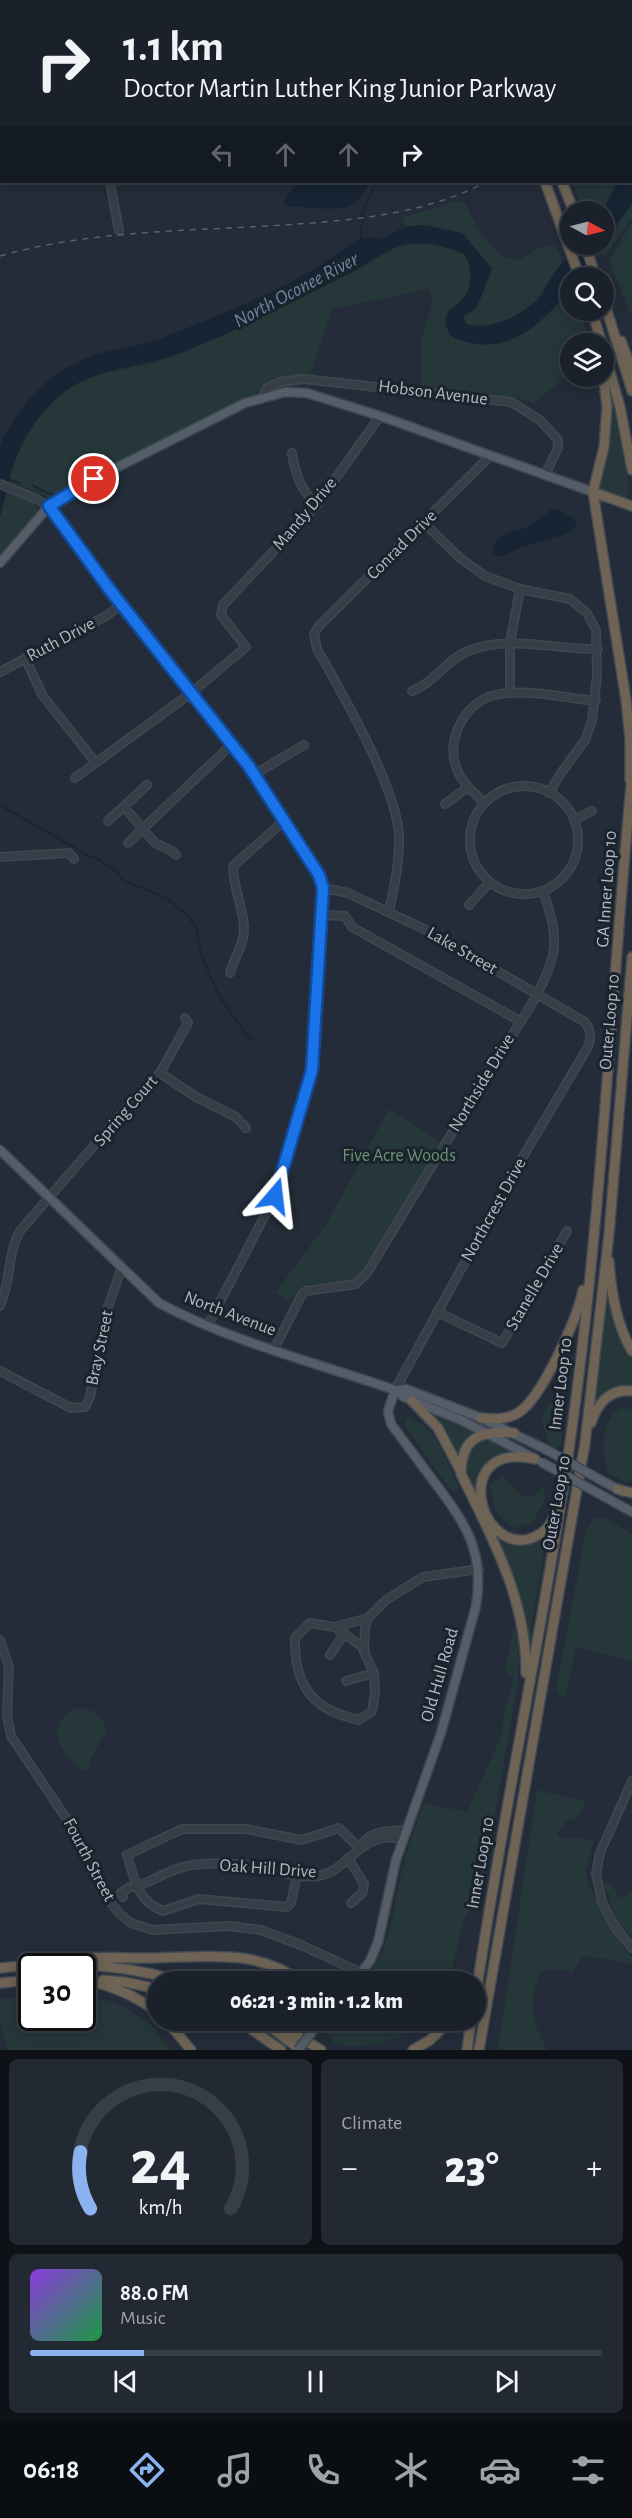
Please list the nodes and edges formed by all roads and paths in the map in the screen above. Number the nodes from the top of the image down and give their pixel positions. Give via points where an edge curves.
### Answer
1 (110, 183) edge
2 (545, 183) edge
3 (562, 183) edge
4 (570, 201) edge
5 (119, 231) dead end
6 (576, 267) edge
7 (595, 321) edge
8 (610, 321) edge
9 (613, 321) edge
10 (632, 370) edge
11 (605, 387) edge
12 (632, 391) edge
13 (263, 396) junction
14 (380, 416) junction
15 (292, 453) dead end
16 (490, 456) junction
17 (632, 470) edge
18 (545, 475) junction
19 (0, 484) edge
20 (593, 492) junction
21 (33, 497) junction
22 (49, 506) junction
23 (316, 506) junction
24 (632, 506) edge
25 (40, 517) junction
26 (424, 523) junction
27 (0, 563) edge
28 (520, 590) junction
29 (121, 605) junction
30 (510, 643) junction
31 (598, 649) junction
32 (25, 658) junction
33 (0, 672) edge
34 (412, 691) dead end
35 (510, 692) junction
36 (191, 693) junction
37 (596, 701) junction
38 (232, 744) junction
39 (304, 745) dead end
40 (96, 763) junction
41 (255, 774) junction
42 (632, 775) edge
43 (75, 778) dead end
44 (147, 785) dead end
45 (468, 787) junction
46 (549, 793) junction
47 (630, 793) junction
48 (485, 803) junction
49 (445, 804) dead end
50 (123, 807) junction
51 (592, 811) dead end
52 (108, 820) dead end
53 (285, 820) junction
54 (574, 820) junction
55 (143, 829) junction
56 (128, 843) dead end
57 (176, 855) dead end
58 (0, 857) edge
59 (74, 859) dead end
60 (489, 883) junction
61 (323, 888) junction
62 (543, 891) junction
63 (469, 905) dead end
64 (389, 912) junction
65 (322, 915) junction
66 (632, 957) edge
67 (230, 973) dead end
68 (616, 987) joint
69 (535, 994) junction
70 (185, 1018) dead end
71 (520, 1021) junction
72 (590, 1031) joint
73 (160, 1073) junction
74 (246, 1128) dead end
75 (0, 1150) edge
76 (49, 1196) junction
77 (567, 1231) dead end
78 (609, 1234) junction
79 (593, 1238) junction
80 (122, 1267) junction
81 (0, 1306) edge
82 (437, 1312) junction
83 (208, 1325) junction
84 (274, 1349) junction
85 (632, 1351) edge
86 (0, 1371) edge
87 (395, 1390) junction
88 (632, 1391) edge
89 (412, 1401) junction
90 (481, 1418) junction
91 (486, 1432) junction
92 (514, 1433) junction
93 (585, 1443) junction
94 (538, 1460) junction
95 (461, 1474) junction
96 (617, 1489) joint
97 (562, 1491) junction
98 (632, 1495) edge
99 (632, 1512) edge
100 (479, 1569) junction
101 (368, 1618) junction
102 (335, 1627) junction
103 (344, 1634) junction
104 (0, 1640) edge
105 (365, 1648) junction
106 (330, 1655) dead end
107 (374, 1673) junction
108 (346, 1680) dead end
109 (525, 1703) junction
110 (632, 1781) edge
111 (404, 1834) junction
112 (359, 1848) junction
113 (348, 1858) junction
114 (297, 1874) junction
115 (136, 1887) junction
116 (351, 1903) dead end
117 (632, 1948) edge
118 (96, 1958) edge
119 (481, 1960) junction
120 (96, 1965) edge
121 (18, 1966) edge
122 (0, 1968) edge
123 (287, 1971) edge
124 (358, 1971) edge
125 (363, 1971) edge
126 (477, 1971) edge
127 (479, 1971) edge
128 (147, 1972) edge
129 (96, 1980) edge
130 (18, 1981) edge
131 (0, 1983) edge
132 (96, 1983) edge
133 (147, 1987) edge
134 (489, 1994) junction
135 (147, 2005) edge
136 (175, 2031) edge
137 (254, 2031) edge
138 (275, 2031) edge
139 (290, 2031) edge
140 (314, 2031) edge
141 (439, 2031) edge
142 (470, 2031) edge
143 (191, 2050) edge
144 (281, 2050) edge
145 (300, 2050) edge
146 (321, 2050) edge
147 (413, 2050) edge
148 (467, 2050) edge
149 (479, 2050) edge
150 (485, 2050) edge

1 - 5 street
2 - 6 highway
3 - 4 highway
7 - 17 highway via 621,407
8 - 12 highway
9 - 10 highway
11 - 20 highway via 604,447
13 - 14 main road via 307,393
13 - 18 street, Hobson Avenue via 267,388 280,382 304,379 512,402 540,420 558,440
13 - 22 main road via 82,485
14 - 16 main road
14 - 23 street, Mandy Drive
15 - 23 street via 303,491
16 - 18 main road
16 - 26 street, Conrad Drive
18 - 20 main road
19 - 21 street
20 - 24 highway
20 - 47 highway via 626,700
21 - 22 street
21 - 25 street via 41,508
22 - 25 main road
22 - 29 street
23 - 36 street, Mandy Drive via 223,605 221,615 246,647
25 - 27 main road
26 - 28 street via 485,576
26 - 64 street, Conrad Drive via 314,633 317,649 391,800 399,833
28 - 30 street
28 - 31 street via 570,599 586,613 596,630
29 - 32 street, Ruth Drive
29 - 36 street
30 - 31 street
30 - 34 street via 468,651 447,663 422,688
30 - 35 street
31 - 37 street
32 - 33 street, Ruth Drive
32 - 40 street via 43,696
35 - 37 street
35 - 45 street via 479,702 457,728 453,752 456,768
36 - 38 street
36 - 40 street
37 - 46 street via 585,740
38 - 41 street
38 - 55 street
39 - 41 street
40 - 43 street
41 - 53 street
42 - 47 highway
44 - 50 street
45 - 48 street
45 - 49 street
46 - 48 street via 518,786 502,790
46 - 54 street via 567,808
47 - 68 highway, GA Inner Loop 10
48 - 60 street via 473,822 470,844 476,865
50 - 52 street
50 - 55 street
51 - 54 street
53 - 61 street
53 - 67 street via 234,865 231,873 244,929 243,944
54 - 62 street via 578,837 573,862 558,883
55 - 56 street
55 - 57 street via 155,843
58 - 59 street via 60,852 69,853
60 - 62 street via 510,893 527,895
60 - 63 street
61 - 64 street, Lake Street via 348,893
61 - 65 street
62 - 69 street, Northside Drive via 552,918 554,944 546,974
64 - 69 street, Lake Street
65 - 71 street via 345,916 352,927
65 - 83 street via 309,1083 275,1196
66 - 78 highway, Outer Loop 10
68 - 79 highway, Inner Loop 10
69 - 71 street, Northside Drive
69 - 72 street, Lake Street via 585,1022
70 - 73 street, Spring Court via 188,1023
71 - 84 street, Northside Drive via 367,1274 356,1284 302,1294
72 - 82 street, Northcrest Drive via 588,1047
73 - 74 street via 236,1117
73 - 76 street, Spring Court
75 - 76 main road, North Avenue
76 - 80 main road, North Avenue
76 - 81 street, Spring Court via 17,1236
77 - 82 street, Stanelle Drive via 502,1343
78 - 85 highway via 613,1296
78 - 93 highway, Outer Loop 10
79 - 90 highway via 573,1324 537,1393 514,1414 502,1419
79 - 97 highway, Inner Loop 10 via 581,1365
80 - 83 main road, North Avenue via 159,1303
80 - 86 street, Bray Street via 107,1310 85,1407 71,1408
82 - 87 street, Northcrest Drive
83 - 84 main road, North Avenue
84 - 87 main road, North Avenue
87 - 89 main road, North Avenue
87 - 90 main road, North Avenue via 406,1389
87 - 100 main road, Old Hull Road via 388,1408 391,1424 463,1521
88 - 93 highway via 615,1392 600,1403
89 - 91 main road, North Avenue
89 - 95 highway via 438,1428
90 - 92 main road, North Avenue
91 - 92 highway
91 - 94 main road, North Avenue
91 - 95 highway via 466,1449
92 - 96 main road, North Avenue, bridge
93 - 134 highway, Outer Loop 10
94 - 97 highway via 509,1456 494,1462 483,1476 481,1500 495,1529 517,1540 539,1535 553,1518
94 - 99 main road, North Avenue, bridge
95 - 109 highway via 510,1581 521,1615 526,1648
96 - 98 highway
97 - 109 highway, Inner Loop 10
100 - 101 street via 423,1577 386,1600
100 - 111 main road, Old Hull Road via 476,1606 453,1690
101 - 102 street
101 - 105 street
102 - 103 street
102 - 107 street via 310,1623 296,1638 295,1660 300,1676 316,1701 339,1716 360,1720 372,1711
103 - 105 street
103 - 106 street
104 - 124 street, Fourth Street via 9,1667 7,1715 11,1736 56,1801 104,1894 119,1913 131,1923 152,1930 229,1926 261,1930
105 - 107 street
107 - 108 street
109 - 119 highway, Inner Loop 10
110 - 117 street via 600,1853 596,1874 602,1902
111 - 112 street, Oak Hill Drive via 375,1833 365,1838
111 - 125 main road, Old Hull Road via 378,1942
112 - 113 street, Oak Hill Drive
112 - 115 street via 339,1828 302,1840 246,1829 183,1828 127,1855
113 - 114 street, Oak Hill Drive via 330,1872 316,1876
113 - 116 street via 364,1884 363,1892
114 - 115 street, Oak Hill Drive via 242,1865 191,1865
114 - 115 street via 287,1907 199,1899 163,1911 148,1905
118 - 123 highway via 223,1956 273,1964
119 - 126 highway
119 - 127 highway
120 - 128 highway
121 - 122 highway
129 - 133 highway
130 - 131 highway
132 - 135 highway
134 - 149 highway, Outer Loop 10
134 - 150 highway
136 - 143 highway
137 - 144 highway
138 - 145 highway
139 - 146 highway
140 - 145 main road, bridge
141 - 147 highway
142 - 148 highway

